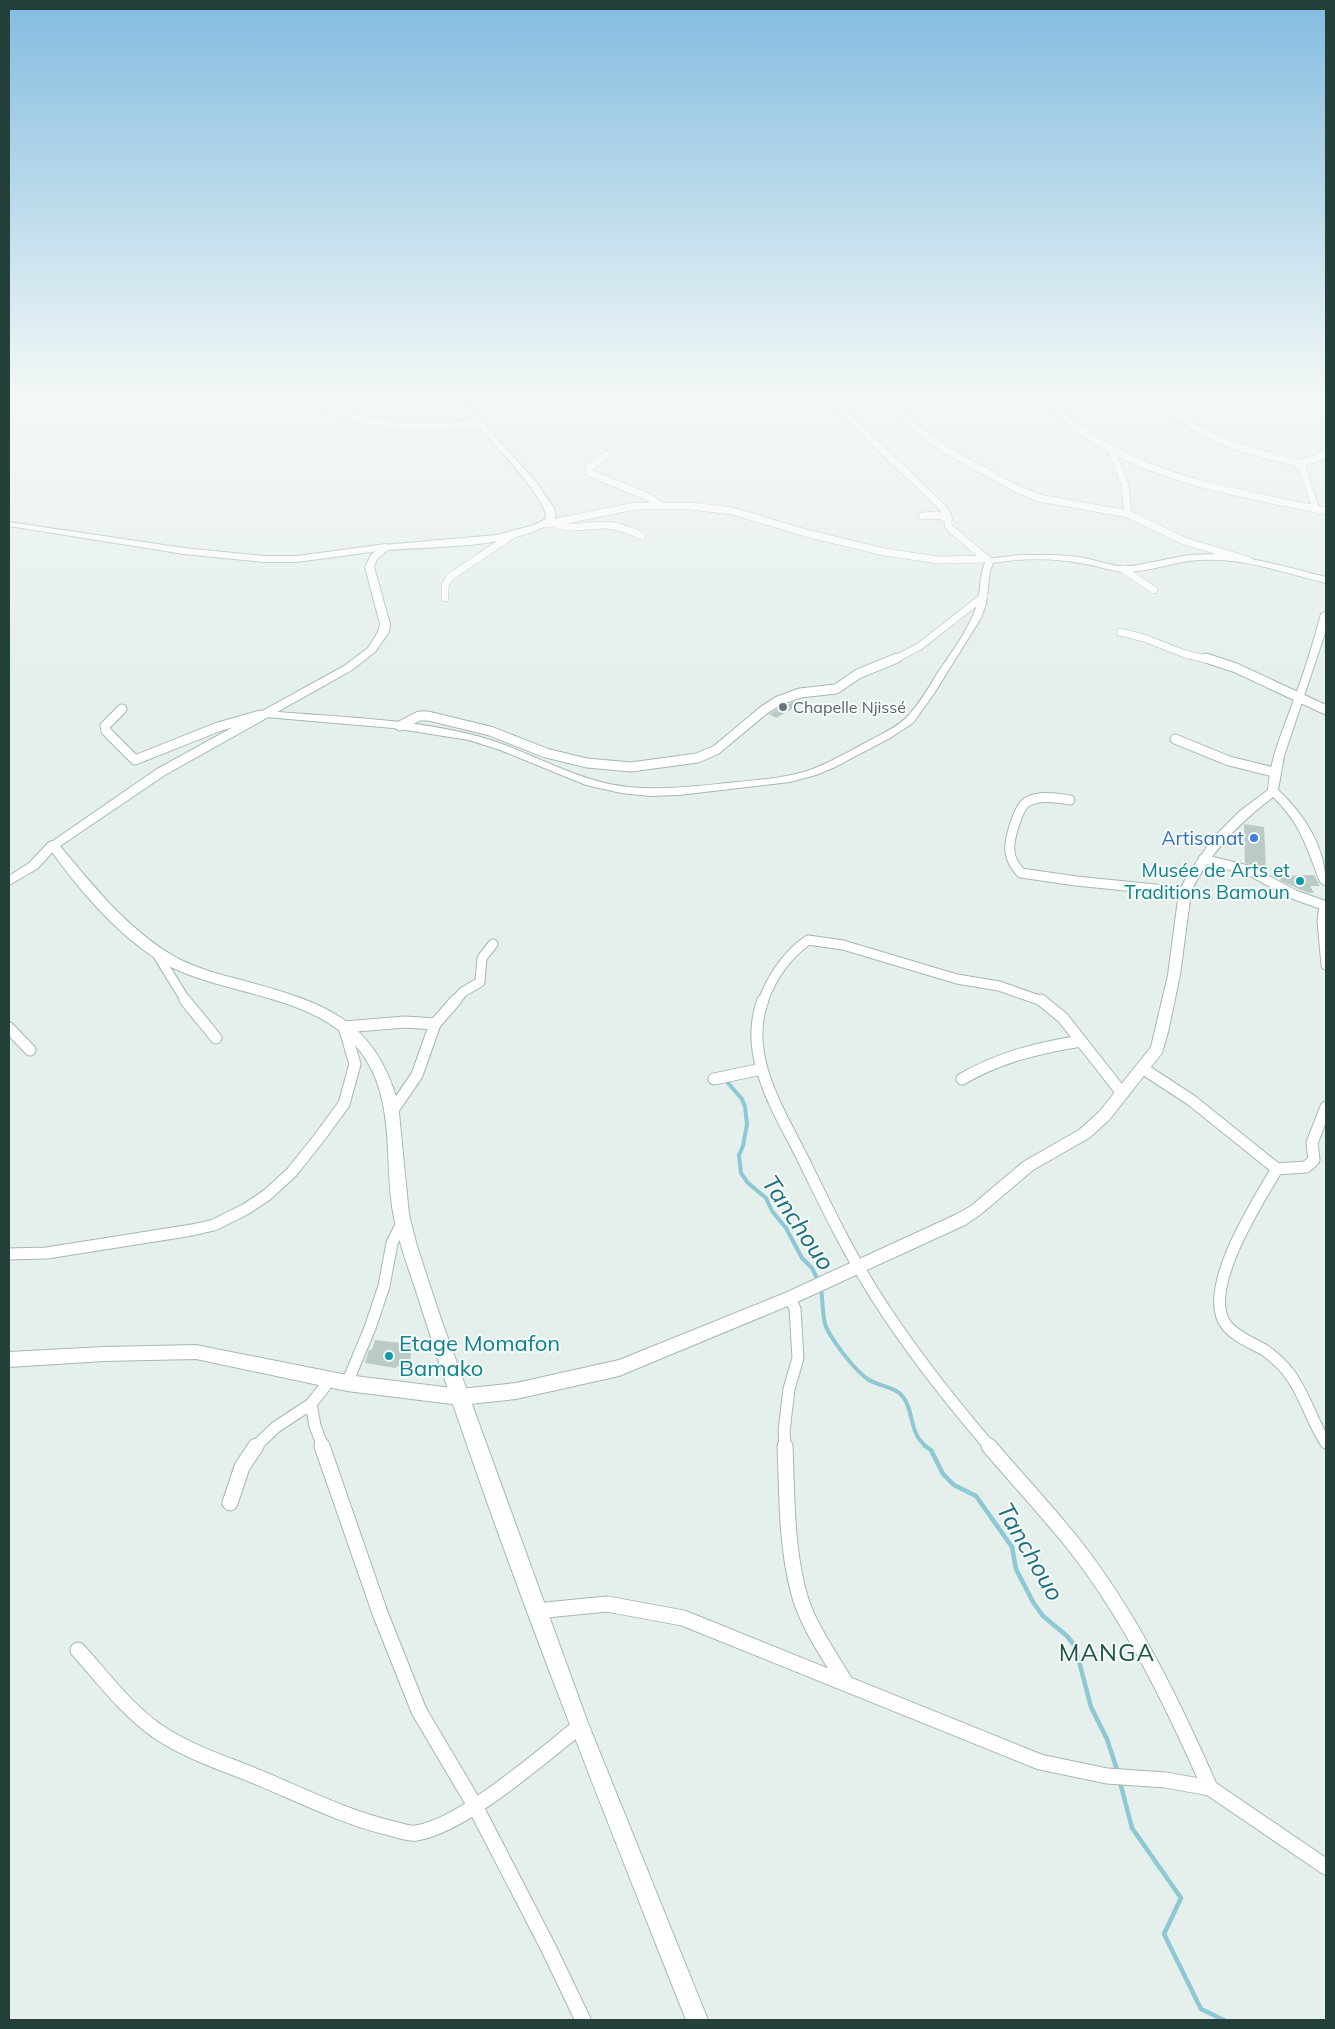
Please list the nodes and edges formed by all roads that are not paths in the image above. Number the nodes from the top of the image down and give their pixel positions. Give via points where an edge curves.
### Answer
1 (538, 493) edge
2 (638, 493) edge
3 (927, 493) edge
4 (1026, 493) edge
5 (1126, 493) edge
6 (1237, 493) edge
7 (1311, 493) edge
8 (660, 505) junction
9 (1316, 509) junction
10 (1326, 512) edge
11 (1128, 514) junction
12 (922, 516) dead end
13 (949, 519) junction
14 (549, 523) junction
15 (9, 524) edge
16 (514, 534) junction
17 (642, 536) dead end
18 (386, 547) junction
19 (988, 560) junction
20 (1252, 561) junction
21 (1123, 569) junction
22 (1326, 580) edge
23 (1154, 590) dead end
24 (984, 596) junction
25 (445, 598) dead end
26 (1326, 620) edge
27 (1120, 632) dead end
28 (1299, 698) junction
29 (122, 709) dead end
30 (1326, 710) edge
31 (266, 714) junction
32 (400, 726) junction
33 (1175, 739) dead end
34 (1274, 772) junction
35 (1273, 790) junction
36 (1070, 800) dead end
37 (53, 845) junction
38 (1203, 860) junction
39 (9, 881) edge
40 (1326, 882) edge
41 (1185, 892) junction
42 (1325, 906) edge
43 (493, 944) dead end
44 (157, 954) junction
45 (1326, 965) edge
46 (435, 1024) junction
47 (344, 1027) junction
48 (9, 1028) edge
49 (216, 1038) dead end
50 (1081, 1041) junction
51 (30, 1050) dead end
52 (1142, 1068) junction
53 (762, 1069) junction
54 (714, 1079) dead end
55 (962, 1079) dead end
56 (1122, 1093) junction
57 (1326, 1108) edge
58 (393, 1110) junction
59 (1277, 1169) junction
60 (402, 1223) junction
61 (9, 1254) edge
62 (858, 1266) junction
63 (790, 1298) junction
64 (9, 1360) edge
65 (330, 1380) junction
66 (347, 1383) junction
67 (460, 1397) junction
68 (311, 1404) junction
69 (1326, 1444) edge
70 (230, 1503) dead end
71 (536, 1611) junction
72 (78, 1650) dead end
73 (845, 1682) junction
74 (580, 1726) junction
75 (1210, 1788) junction
76 (474, 1804) junction
77 (1326, 1867) edge
78 (583, 2020) edge
79 (697, 2020) edge

1 - 14 main road via 551,515
2 - 8 street
3 - 13 street
4 - 11 street via 1058,502
5 - 11 street
6 - 9 street
7 - 9 street
8 - 14 street via 635,506
8 - 19 street via 728,511 883,551 950,560
9 - 10 street
11 - 20 street via 1184,541
12 - 13 street via 937,515
13 - 19 street via 951,529
14 - 16 main road
14 - 17 street via 570,529 592,525 616,526
15 - 18 street via 184,551 263,559 297,559
16 - 18 main road
16 - 25 street via 450,576 445,586
18 - 31 main road via 369,565 385,624 378,644 348,668
19 - 21 street via 1060,558
19 - 24 street
20 - 21 street via 1200,556
20 - 22 street
21 - 23 street
24 - 32 street via 920,646 858,674 836,689 778,701 716,750 698,758 631,767 612,766 564,759 490,731 428,716 419,716
24 - 32 street via 958,650 918,712 908,722 836,762 801,776 729,787 640,793 584,780 500,745
26 - 28 street
27 - 28 street via 1236,668
28 - 30 street
28 - 34 street
29 - 31 street via 105,726 106,730 135,760 218,727
31 - 32 street
31 - 37 main road via 161,772
33 - 34 street via 1229,761
34 - 35 street
35 - 38 street via 1244,814
35 - 40 street via 1304,826
36 - 41 street via 1043,798 1023,806 1008,850 1021,873
37 - 39 street via 33,866
37 - 44 main road via 93,893
38 - 41 street
38 - 42 street via 1248,870 1295,895
41 - 52 street via 1177,957 1162,1032 1157,1049
42 - 45 street via 1322,921
43 - 46 street via 482,958 480,982 463,992
44 - 47 main road via 188,969 302,1004
44 - 49 street via 179,992
46 - 47 street via 405,1022
46 - 58 street via 416,1075
47 - 58 main road via 367,1049 385,1084
47 - 61 street via 355,1064 344,1104 292,1172 246,1210 214,1225 192,1230 47,1252
48 - 51 street
50 - 53 street via 1063,1018 1040,999 999,986 931,972 843,945 808,940 796,948 778,971 759,1005 756,1036
50 - 55 street via 1014,1053
50 - 56 street
52 - 56 street
52 - 59 street via 1191,1100
53 - 54 street
53 - 62 street via 784,1122
56 - 62 street via 1084,1134 1028,1166 968,1215
57 - 59 street via 1312,1143 1314,1160 1306,1167
58 - 60 main road
59 - 69 street via 1232,1249 1217,1303 1224,1322 1267,1353 1289,1374 1307,1401 1314,1424
60 - 66 street via 392,1242 384,1286 370,1328
60 - 67 main road
62 - 63 street
62 - 75 street via 895,1326 945,1395 1076,1547 1119,1610 1182,1724
63 - 67 street via 608,1372 516,1391
63 - 73 street via 794,1309 798,1358 789,1389 784,1431 789,1537 798,1591 805,1610 816,1636
64 - 65 street via 196,1352
65 - 66 street
65 - 68 street
66 - 67 street
67 - 71 main road
68 - 70 street via 262,1439 248,1456
68 - 76 street via 315,1426 402,1671 430,1734
71 - 73 street via 607,1604 683,1618
71 - 74 main road
72 - 76 street via 142,1719 169,1738 334,1811 416,1833 442,1826
73 - 75 street via 1049,1764 1107,1776 1166,1780
74 - 76 street
74 - 79 main road
75 - 77 street
76 - 78 street

